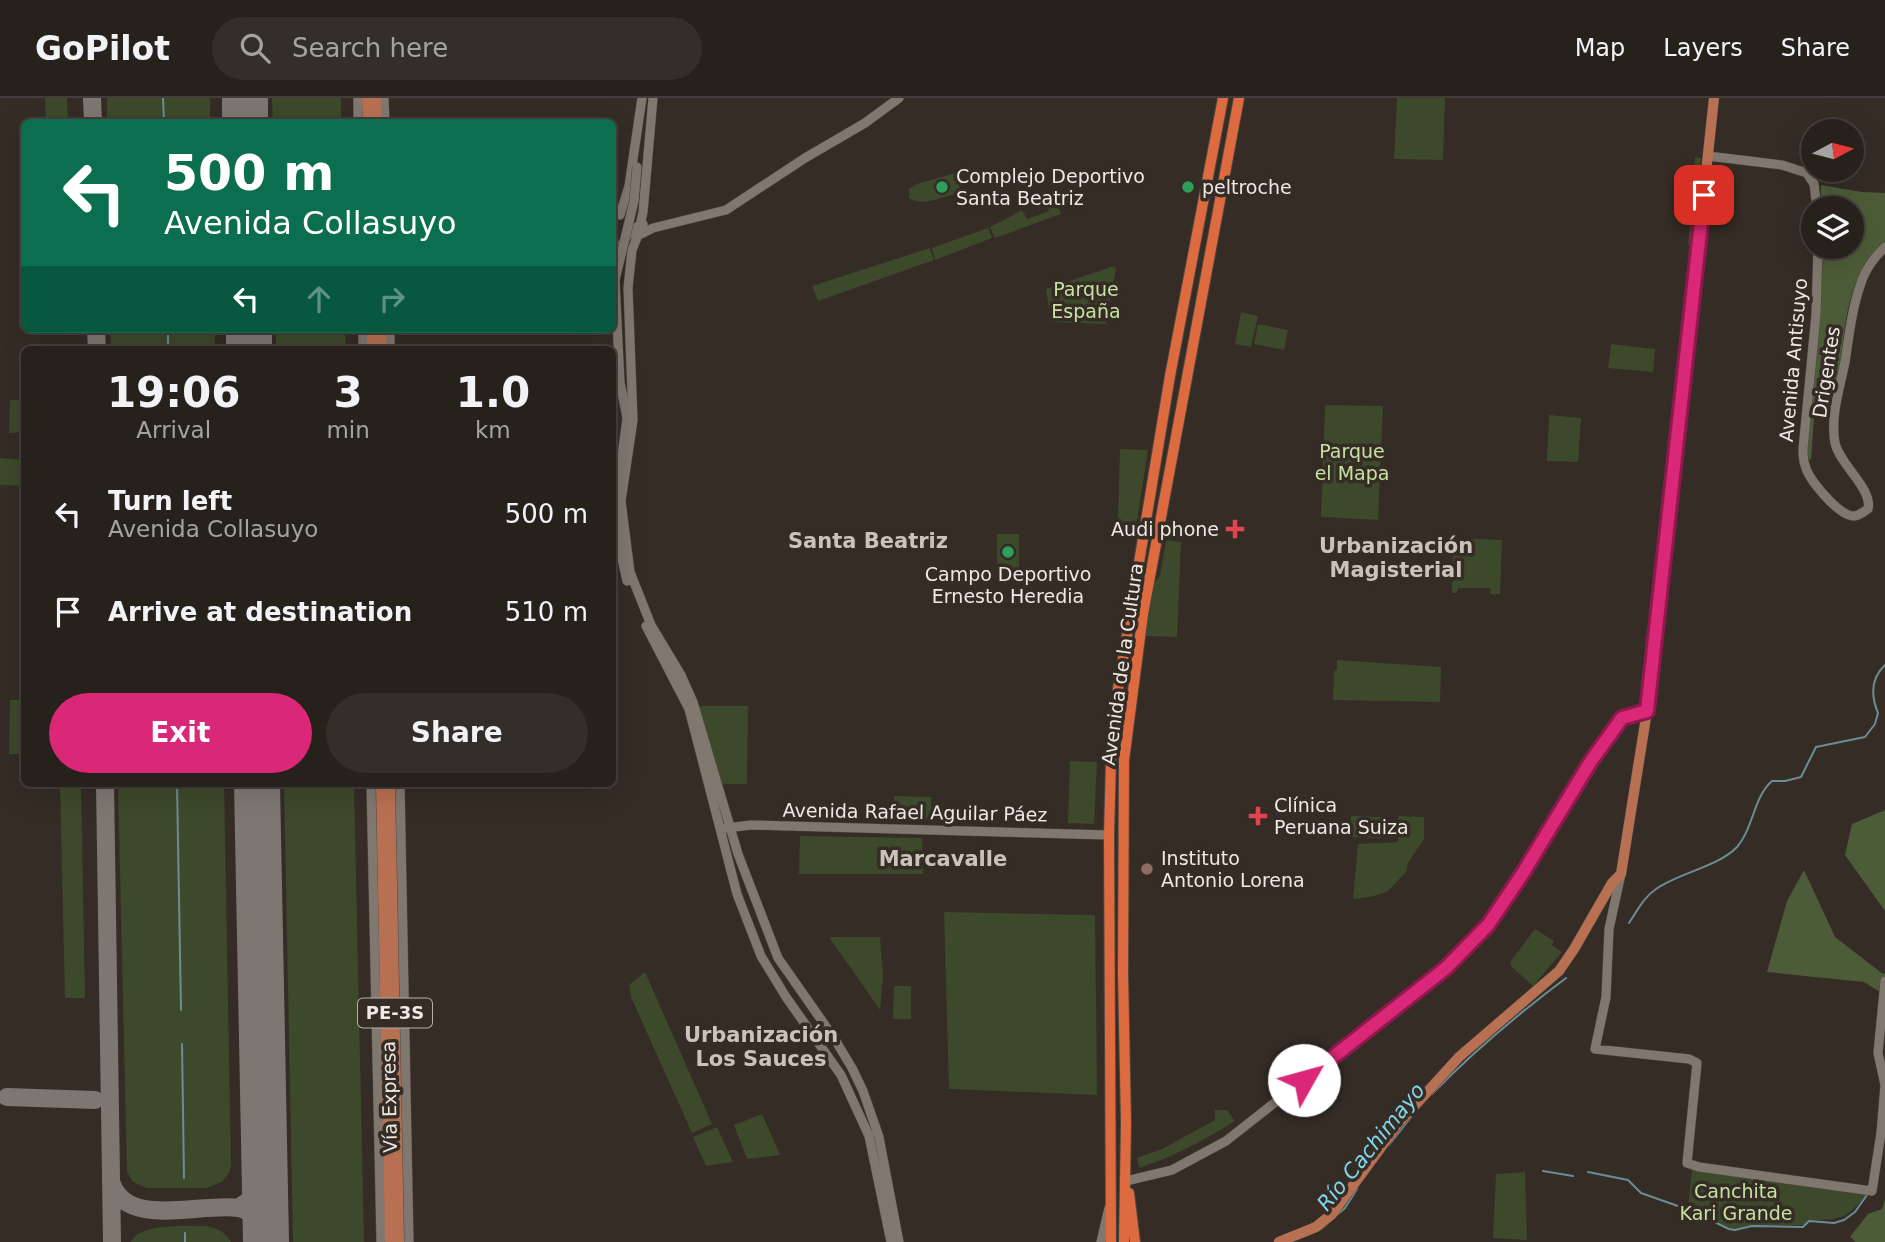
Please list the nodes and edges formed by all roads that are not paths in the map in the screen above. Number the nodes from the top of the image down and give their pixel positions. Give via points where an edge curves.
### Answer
1 (358, 98) edge
2 (367, 98) edge
3 (376, 98) edge
4 (384, 98) edge
5 (643, 98) edge
6 (652, 98) edge
7 (899, 98) edge
8 (1223, 98) edge
9 (1239, 98) edge
10 (1714, 98) edge
11 (358, 119) edge
12 (368, 119) edge
13 (377, 119) edge
14 (385, 119) edge
15 (1708, 156) junction
16 (639, 168) junction
17 (1816, 196) edge
18 (643, 212) junction
19 (620, 215) dead end
20 (659, 223) junction
21 (669, 223) junction
22 (641, 224) junction
23 (638, 235) junction
24 (1885, 247) edge
25 (616, 255) edge
26 (1818, 259) edge
27 (616, 265) edge
28 (620, 343) junction
29 (631, 407) junction
30 (1869, 502) joint
31 (1647, 711) junction
32 (371, 787) edge
33 (381, 787) edge
34 (390, 787) edge
35 (400, 787) edge
36 (724, 828) junction
37 (1109, 835) junction
38 (1621, 874) junction
39 (1109, 907) junction
40 (1124, 907) junction
41 (1884, 983) edge
42 (1110, 1043) junction
43 (1124, 1043) junction
44 (1126, 1181) junction
45 (1111, 1200) junction
46 (381, 1242) edge
47 (390, 1242) edge
48 (399, 1242) edge
49 (409, 1242) edge
50 (891, 1242) edge
51 (899, 1242) edge
52 (1101, 1242) edge
53 (1111, 1242) edge
54 (1124, 1242) edge
55 (1135, 1242) edge
56 (1279, 1242) edge

1 - 11 main road
2 - 12 main road
3 - 13 main road
4 - 14 main road
5 - 16 main road
5 - 19 main road
6 - 16 main road
6 - 18 main road
7 - 21 main road via 726,210
8 - 37 highway, Avenida de la Cultura via 1124,643 1111,760
9 - 40 highway, Avenida de la Cultura via 1140,637 1124,760
10 - 15 main road
15 - 17 main road via 1782,165 1807,173
15 - 31 main road
16 - 28 main road, bridge via 638,206 619,288
18 - 20 main road via 646,219
18 - 22 main road
20 - 21 main road
20 - 22 main road
21 - 23 main road
22 - 23 main road
22 - 25 main road via 627,235
23 - 27 main road
23 - 29 main road via 629,262
24 - 30 main road, Drigentes via 1861,280 1834,433 1835,445
26 - 30 main road, Avenida Antisuyo via 1805,467 1817,486 1848,515 1861,514
28 - 29 main road
28 - 36 main road via 620,382 627,418 617,482 623,569 653,643 688,709
29 - 36 main road via 632,436 621,501 630,572 651,625 693,702 712,762
31 - 38 main road
31 - 44 main road via 1622,718 1488,925 1446,968 1226,1141 1172,1170
32 - 46 main road, Vía Expresa / PE-3S
33 - 47 main road, Vía Expresa / PE-3S
34 - 48 main road, Vía Expresa / PE-3S
35 - 49 main road, Vía Expresa / PE-3S
36 - 37 main road, Avenida Rafael Aguilar Páez
36 - 50 main road via 737,894 761,956 841,1075 869,1136
36 - 51 main road via 778,958 834,1038 863,1091 879,1137
37 - 39 highway, Avenida de la Cultura
38 - 41 main road via 1607,942 1608,980 1598,1046 1697,1063 1687,1163 1872,1191 1885,1085 1878,1053
38 - 56 main road via 1559,971 1459,1057 1398,1124 1332,1214 1316,1227
39 - 40 highway
39 - 42 highway, Avenida de la Cultura
40 - 43 highway, Avenida de la Cultura
42 - 43 highway
42 - 45 highway, Avenida de la Cultura
43 - 44 highway, Avenida de la Cultura
44 - 54 highway, Avenida de la Cultura
44 - 55 highway
45 - 52 main road
45 - 53 highway, Avenida de la Cultura

